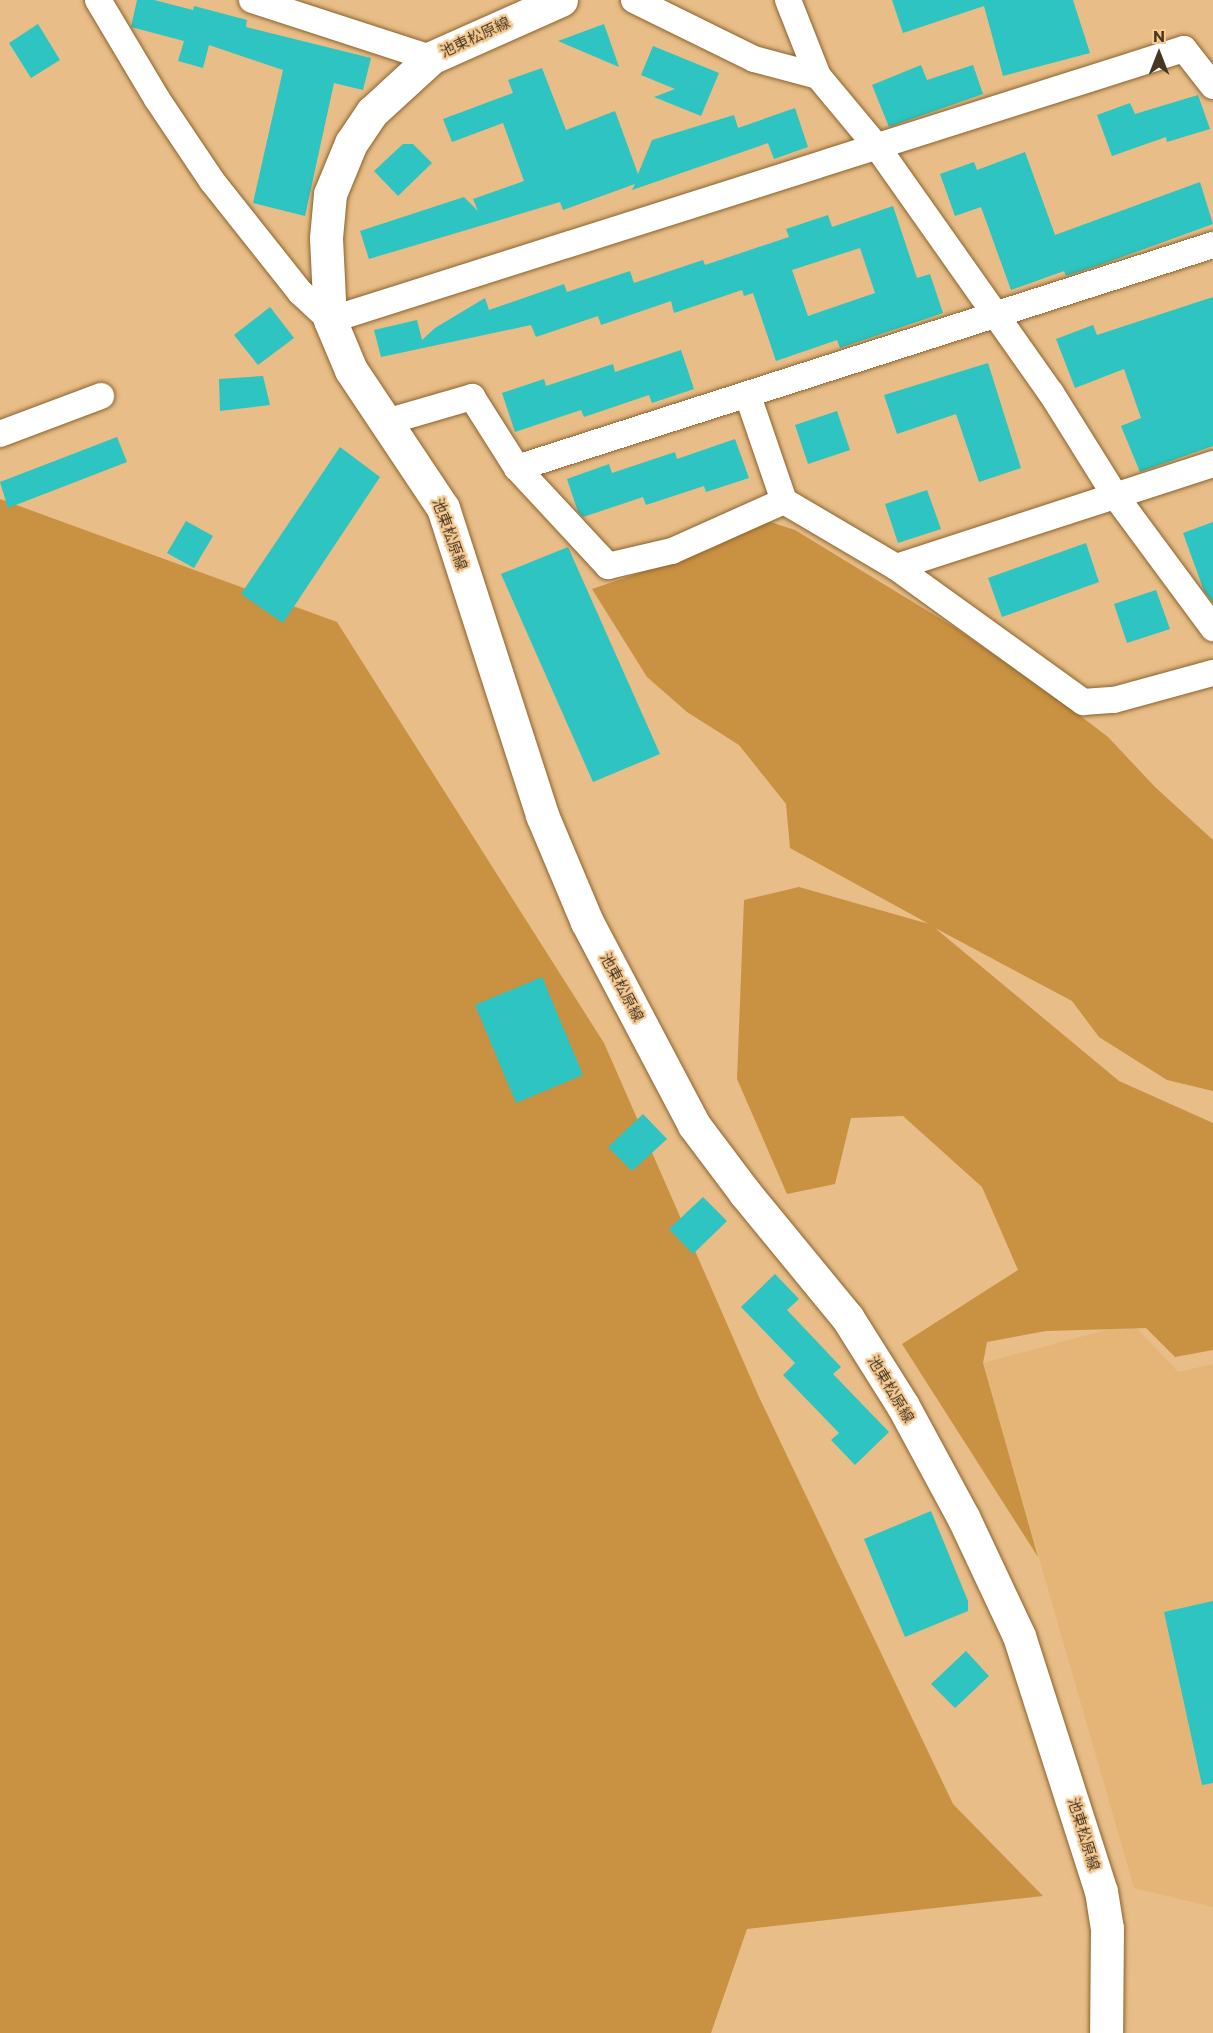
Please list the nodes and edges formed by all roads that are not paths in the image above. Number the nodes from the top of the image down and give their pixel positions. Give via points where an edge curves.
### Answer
1 (98, 0) edge
2 (252, 0) edge
3 (561, 0) edge
4 (634, 0) edge
5 (788, 0) edge
6 (431, 58) junction
7 (818, 76) junction
8 (1213, 86) edge
9 (878, 148) junction
10 (1213, 245) edge
11 (995, 317) junction
12 (330, 320) junction
13 (101, 396) dead end
14 (748, 396) junction
15 (386, 422) junction
16 (0, 434) edge
17 (1213, 464) edge
18 (518, 468) junction
19 (1114, 494) junction
20 (784, 501) junction
21 (896, 567) junction
22 (1213, 628) edge
23 (1213, 673) edge
24 (1106, 2033) edge

1 - 12 street via 212,181 300,292
2 - 6 street
3 - 6 main road, 池東松原線
4 - 7 street via 754,59
5 - 7 street
6 - 12 main road, 池東松原線 via 372,112 351,143 330,194 326,238
7 - 9 street
8 - 9 street via 1184,49
9 - 11 street
9 - 12 street
10 - 11 street
11 - 14 street
11 - 19 street via 1051,393
12 - 15 main road, 池東松原線 via 351,370
13 - 16 street
14 - 18 street
14 - 20 street
15 - 18 street via 472,398
15 - 24 main road, 池東松原線 via 443,508 542,815 587,922 694,1125 846,1317 903,1406 964,1519 1019,1636 1101,1891 1107,1928
17 - 19 street
18 - 20 street via 608,566 672,551
19 - 21 street
19 - 22 street
20 - 21 street
21 - 23 street via 1083,702 1114,700

